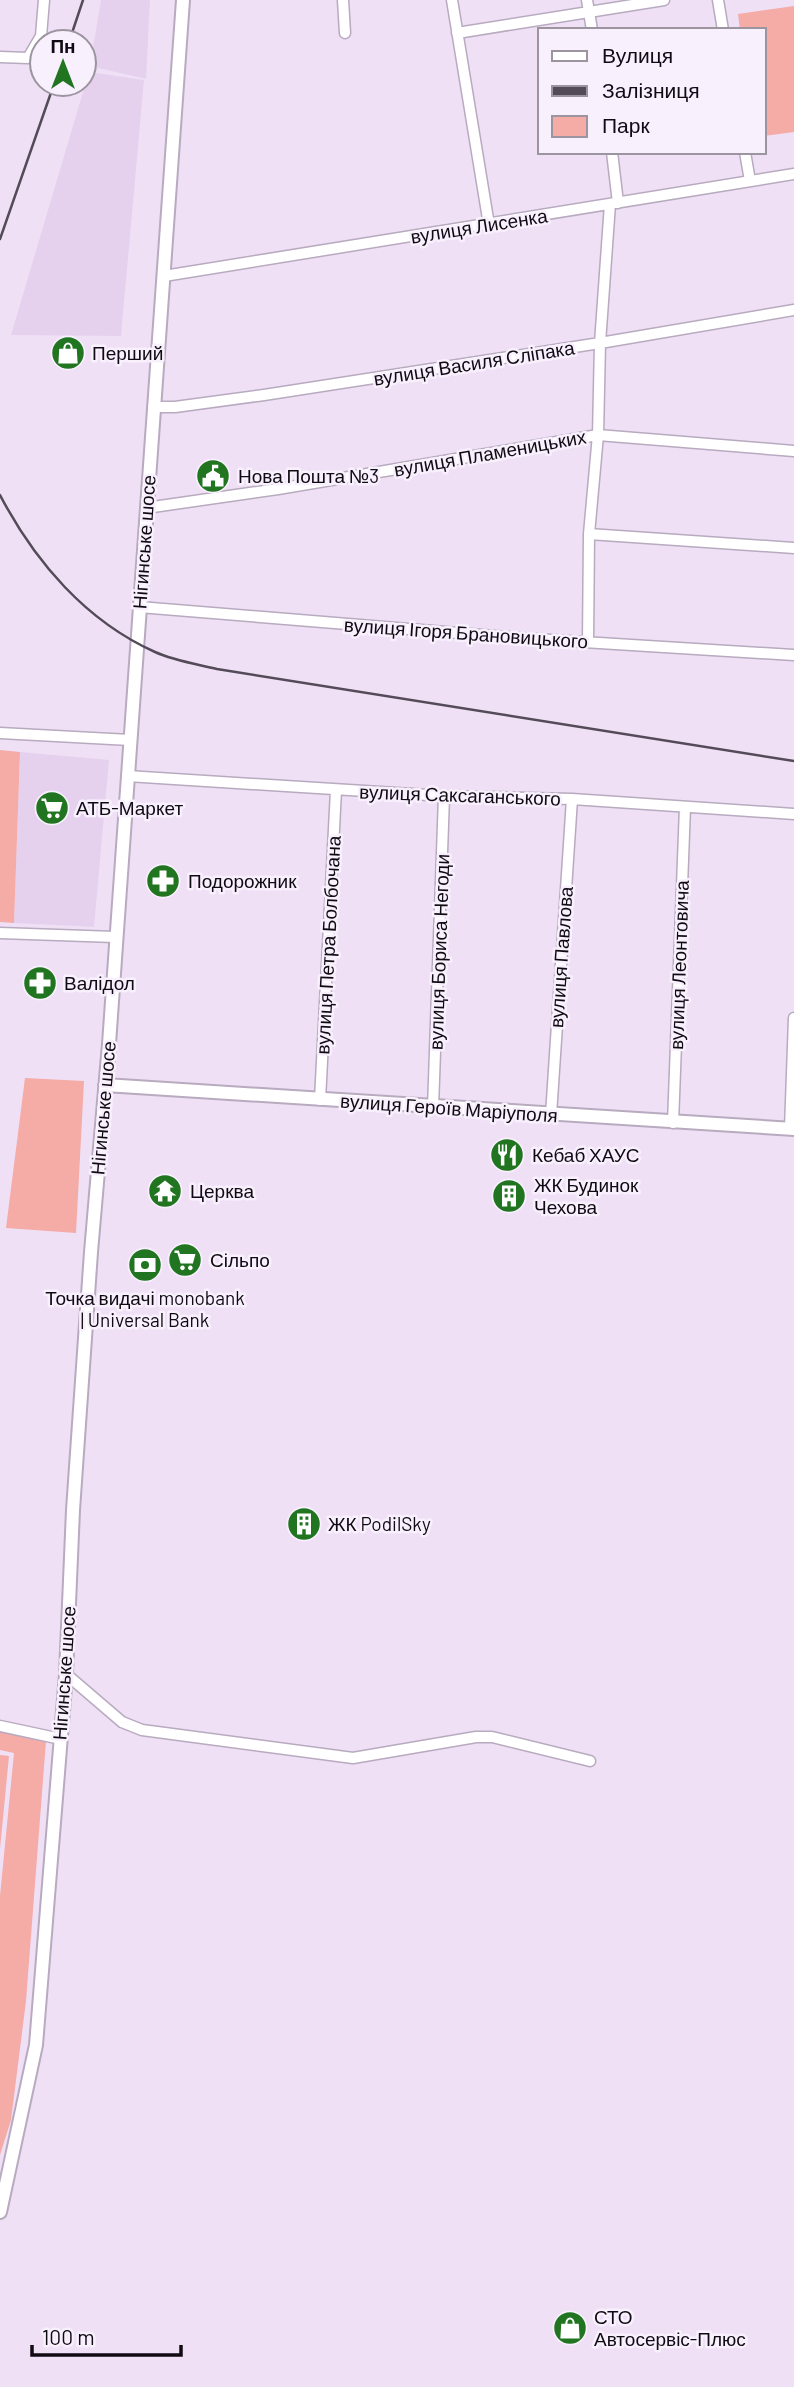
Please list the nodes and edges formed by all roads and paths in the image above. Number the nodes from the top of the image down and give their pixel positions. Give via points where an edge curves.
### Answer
1 (44, 0) edge
2 (183, 0) edge
3 (343, 0) edge
4 (452, 0) edge
5 (587, 0) edge
6 (664, 0) edge
7 (718, 0) edge
8 (589, 12) junction
9 (592, 28) edge
10 (723, 28) edge
11 (345, 33) dead end
12 (457, 33) junction
13 (0, 57) edge
14 (612, 154) edge
15 (745, 154) edge
16 (794, 174) edge
17 (750, 181) junction
18 (614, 203) junction
19 (489, 225) junction
20 (164, 276) junction
21 (794, 310) edge
22 (600, 343) junction
23 (153, 407) junction
24 (598, 435) junction
25 (794, 451) edge
26 (146, 508) junction
27 (589, 534) junction
28 (794, 548) edge
29 (139, 607) junction
30 (588, 642) junction
31 (794, 655) edge
32 (0, 733) edge
33 (130, 740) junction
34 (127, 776) junction
35 (336, 790) junction
36 (444, 796) junction
37 (572, 799) junction
38 (685, 807) junction
39 (794, 814) edge
40 (0, 933) edge
41 (115, 937) junction
42 (794, 1018) edge
43 (105, 1085) junction
44 (320, 1100) junction
45 (433, 1108) junction
46 (551, 1115) junction
47 (673, 1123) junction
48 (792, 1129) edge
49 (66, 1674) junction
50 (0, 1726) edge
51 (61, 1739) junction
52 (590, 1761) dead end
53 (2, 2198) edge
54 (0, 2212) edge

1 - 13 street via 41,36 28,58
2 - 20 main road, Нігинське шосе
3 - 11 street
4 - 12 street
5 - 8 street
6 - 8 street
7 - 10 street
8 - 9 street
8 - 12 street
12 - 19 street
14 - 18 street
15 - 17 street
16 - 17 street, вулиця Лисенка
17 - 18 street, вулиця Лисенка
18 - 19 street, вулиця Лисенка
18 - 22 street
19 - 20 street, вулиця Лисенка
20 - 23 main road, Нігинське шосе
21 - 22 street, вулиця Василя Сліпака
22 - 23 street, вулиця Василя Сліпака via 264,395
22 - 24 street
23 - 26 main road, Нігинське шосе
24 - 25 street, вулиця Пламеницьких
24 - 26 street, вулиця Пламеницьких
24 - 27 street
26 - 29 main road, Нігинське шосе
27 - 28 street
27 - 30 street
29 - 30 street, вулиця Ігоря Брановицького
29 - 33 main road, Нігинське шосе
30 - 31 street, вулиця Ігоря Брановицького
32 - 33 street
33 - 34 main road, Нігинське шосе
34 - 35 street, вулиця Саксаганського
34 - 41 main road, Нігинське шосе
35 - 36 street, вулиця Саксаганського
35 - 44 street, вулиця Петра Болбочана
36 - 37 street, вулиця Саксаганського
36 - 45 street, вулиця Бориса Негоди
37 - 38 street, вулиця Саксаганського
37 - 46 street, вулиця Павлова
38 - 39 street, вулиця Саксаганського
38 - 47 street, вулиця Леонтовича
40 - 41 street
41 - 43 main road, Нігинське шосе
42 - 48 street
43 - 44 main road, вулиця Героїв Маріуполя
43 - 49 main road, Нігинське шосе via 74,1488
44 - 45 main road, вулиця Героїв Маріуполя
45 - 46 main road, вулиця Героїв Маріуполя
46 - 47 main road, вулиця Героїв Маріуполя
47 - 48 main road, вулиця Героїв Маріуполя
49 - 51 main road, Нігинське шосе
49 - 52 street via 122,1722 142,1730 354,1758 492,1737
50 - 51 street
51 - 53 main road, Нігинське шосе via 35,2056
53 - 54 main road, Нігинське шосе

